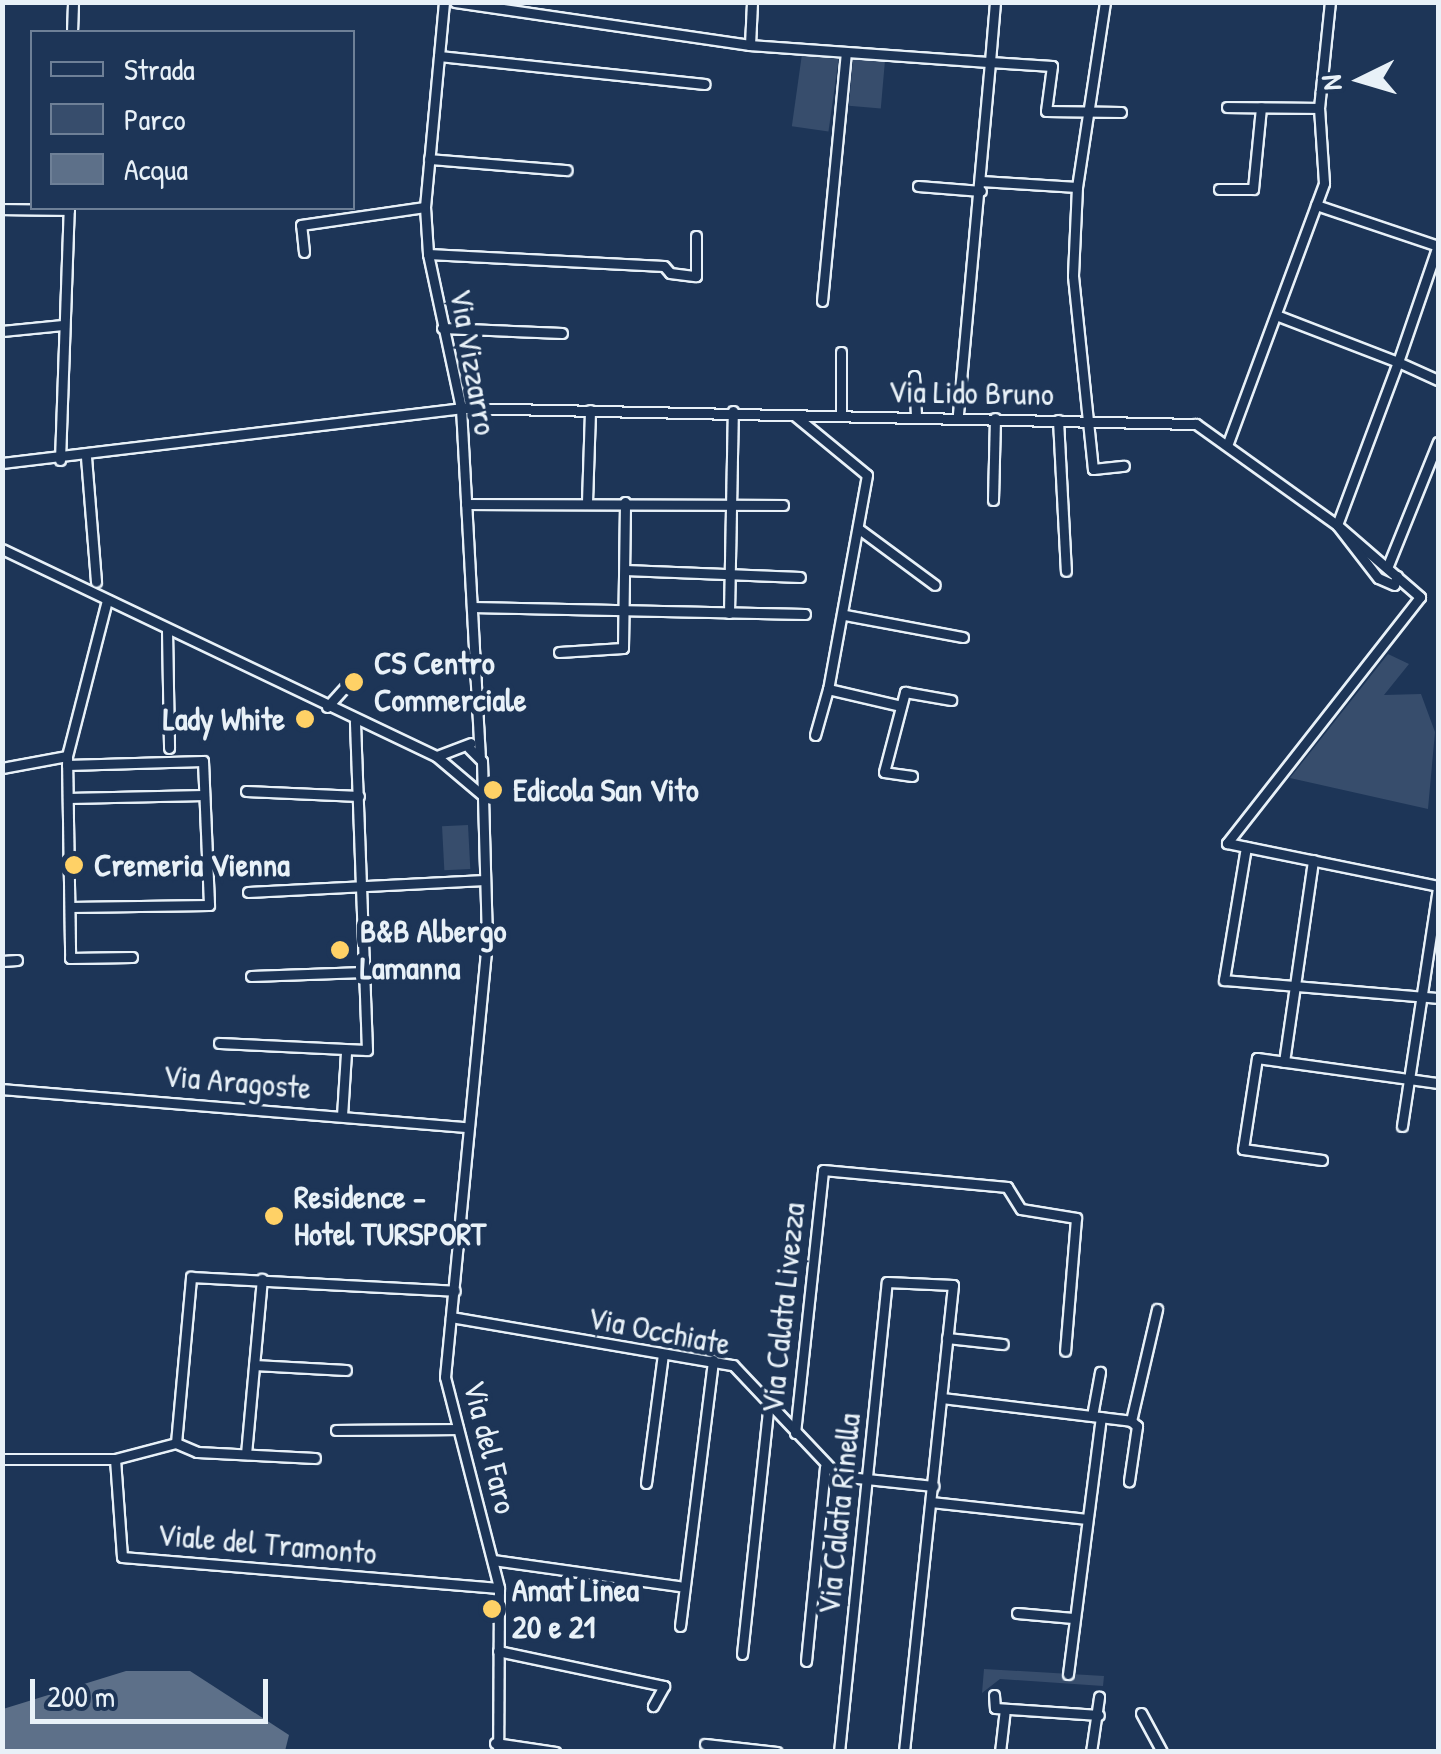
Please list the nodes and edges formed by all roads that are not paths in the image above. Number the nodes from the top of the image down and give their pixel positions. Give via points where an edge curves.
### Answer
1 (73, 2) edge
2 (444, 2) edge
3 (455, 2) edge
4 (752, 2) edge
5 (995, 2) edge
6 (1105, 2) edge
7 (1330, 2) edge
8 (72, 30) edge
9 (750, 45) junction
10 (846, 52) junction
11 (438, 56) junction
12 (990, 62) junction
13 (705, 84) dead end
14 (1228, 107) dead end
15 (1261, 107) junction
16 (1319, 108) junction
17 (1088, 112) junction
18 (1121, 112) dead end
19 (429, 160) junction
20 (566, 170) dead end
21 (918, 186) dead end
22 (981, 186) junction
23 (1077, 187) junction
24 (1220, 190) dead end
25 (1316, 205) junction
26 (425, 207) junction
27 (2, 209) edge
28 (30, 209) edge
29 (69, 210) edge
30 (696, 236) dead end
31 (1438, 245) edge
32 (304, 252) dead end
33 (428, 254) junction
34 (822, 301) dead end
35 (1276, 315) junction
36 (63, 325) junction
37 (442, 328) junction
38 (2, 331) edge
39 (562, 333) dead end
40 (841, 352) dead end
41 (1398, 362) junction
42 (914, 376) dead end
43 (1438, 380) edge
44 (461, 408) junction
45 (590, 410) junction
46 (734, 412) junction
47 (792, 414) junction
48 (841, 415) junction
49 (916, 416) junction
50 (958, 417) junction
51 (995, 418) junction
52 (1058, 420) junction
53 (1089, 421) junction
54 (1438, 442) edge
55 (1228, 443) junction
56 (86, 457) junction
57 (60, 460) junction
58 (2, 463) edge
59 (1124, 466) dead end
60 (993, 500) dead end
61 (587, 502) junction
62 (625, 502) junction
63 (466, 504) junction
64 (732, 504) junction
65 (783, 505) dead end
66 (1337, 525) junction
67 (859, 529) junction
68 (2, 550) edge
69 (1387, 568) junction
70 (625, 570) junction
71 (1066, 570) dead end
72 (730, 575) junction
73 (1397, 576) junction
74 (800, 577) dead end
75 (96, 582) dead end
76 (934, 585) dead end
77 (107, 600) junction
78 (472, 607) junction
79 (624, 611) junction
80 (729, 614) junction
81 (804, 614) dead end
82 (845, 615) junction
83 (167, 630) junction
84 (963, 638) dead end
85 (560, 652) dead end
86 (344, 686) dead end
87 (828, 689) junction
88 (950, 700) dead end
89 (901, 706) junction
90 (327, 707) junction
91 (355, 721) junction
92 (477, 732) junction
93 (815, 735) dead end
94 (169, 748) dead end
95 (469, 748) junction
96 (455, 754) junction
97 (436, 756) junction
98 (481, 756) junction
99 (67, 761) junction
100 (2, 768) edge
101 (454, 769) junction
102 (480, 770) junction
103 (912, 776) dead end
104 (468, 778) junction
105 (246, 791) dead end
106 (481, 794) junction
107 (204, 795) junction
108 (358, 796) junction
109 (68, 798) junction
110 (1246, 847) junction
111 (1314, 860) junction
112 (485, 880) junction
113 (361, 886) junction
114 (1438, 887) edge
115 (248, 892) dead end
116 (70, 908) junction
117 (132, 957) dead end
118 (17, 960) dead end
119 (2, 961) edge
120 (364, 972) junction
121 (251, 976) dead end
122 (1295, 984) junction
123 (1421, 996) junction
124 (1438, 998) edge
125 (219, 1044) dead end
126 (346, 1052) junction
127 (1284, 1062) junction
128 (1409, 1079) junction
129 (1438, 1083) edge
130 (2, 1088) edge
131 (342, 1116) junction
132 (1402, 1126) dead end
133 (467, 1127) junction
134 (1322, 1160) dead end
135 (262, 1280) junction
136 (456, 1291) junction
137 (1157, 1309) dead end
138 (451, 1317) junction
139 (948, 1338) junction
140 (1003, 1344) dead end
141 (1065, 1351) dead end
142 (663, 1354) junction
143 (713, 1360) junction
144 (254, 1365) junction
145 (346, 1370) dead end
146 (1100, 1372) dead end
147 (942, 1398) junction
148 (769, 1402) junction
149 (1097, 1416) junction
150 (1131, 1420) junction
151 (458, 1428) junction
152 (336, 1430) dead end
153 (795, 1433) junction
154 (176, 1443) junction
155 (246, 1454) junction
156 (115, 1458) junction
157 (315, 1458) dead end
158 (2, 1459) edge
159 (825, 1468) junction
160 (868, 1480) junction
161 (1129, 1481) dead end
162 (646, 1483) dead end
163 (934, 1486) junction
164 (932, 1502) junction
165 (1087, 1519) junction
166 (493, 1560) junction
167 (679, 1586) dead end
168 (498, 1588) junction
169 (1016, 1613) dead end
170 (1073, 1618) junction
171 (680, 1626) dead end
172 (498, 1650) junction
173 (742, 1654) dead end
174 (806, 1661) dead end
175 (1068, 1674) dead end
176 (994, 1695) dead end
177 (1099, 1697) dead end
178 (653, 1706) dead end
179 (1005, 1709) junction
180 (1142, 1713) dead end
181 (1098, 1714) junction
182 (705, 1744) dead end
183 (496, 1747) edge
184 (753, 1750) edge
185 (555, 1752) edge
186 (777, 1752) edge
187 (840, 1752) edge
188 (904, 1752) edge
189 (1000, 1752) edge
190 (1091, 1752) edge
191 (1162, 1752) edge

1 - 8 street
2 - 11 street, Via Vizzarro
3 - 9 street
4 - 9 street
5 - 12 street
6 - 17 street
7 - 16 street
9 - 10 street
10 - 12 street
10 - 34 street
11 - 13 street
11 - 19 street, Via Vizzarro
12 - 17 street via 1052,66 1046,111
12 - 22 street
14 - 15 street
15 - 16 street
15 - 24 street via 1252,190
16 - 25 street via 1324,183
17 - 18 street
17 - 23 street
19 - 20 street
19 - 26 street, Via Vizzarro
21 - 22 street
22 - 23 street
22 - 50 street
23 - 53 street via 1073,276
25 - 31 street
25 - 35 street
26 - 32 street via 301,225
26 - 33 street, Via Vizzarro
27 - 28 street
29 - 36 street
30 - 33 street via 696,276 670,274 664,266
31 - 41 street
33 - 37 street, Via Vizzarro
35 - 41 street
35 - 55 street
36 - 38 street
36 - 57 street
37 - 39 street
37 - 44 street, Via Vizzarro
40 - 48 street
41 - 43 street
41 - 66 street
42 - 49 street
44 - 45 street, Via Lido Bruno
44 - 56 street, Via Lido Bruno
44 - 63 street, Via Vizzarro
45 - 46 street, Via Lido Bruno
45 - 61 street
46 - 47 street, Via Lido Bruno
46 - 64 street
47 - 48 street, Via Lido Bruno
47 - 67 street via 867,475
48 - 49 street, Via Lido Bruno
49 - 50 street, Via Lido Bruno
50 - 51 street, Via Lido Bruno
51 - 52 street, Via Lido Bruno
51 - 60 street
52 - 53 street, Via Lido Bruno
52 - 71 street
53 - 55 street, Via Lido Bruno via 1181,422 1212,430
53 - 59 street via 1094,469
54 - 69 street
55 - 66 street, Via Lido Bruno
56 - 57 street, Via Lido Bruno
56 - 75 street
57 - 58 street, Via Lido Bruno
61 - 62 street
61 - 63 street
62 - 64 street
62 - 70 street
63 - 78 street, Via Vizzarro
64 - 65 street
64 - 72 street
66 - 69 street, Via Lido Bruno
66 - 73 street via 1378,578 1394,586
67 - 76 street
67 - 82 street
68 - 77 street
69 - 73 street, Via Lido Bruno
70 - 72 street
70 - 79 street
72 - 74 street
72 - 80 street
73 - 110 street, Via Lido Bruno via 1420,597 1227,843
77 - 83 street
77 - 99 street
78 - 79 street
78 - 92 street, Via Vizzarro
79 - 80 street
79 - 85 street via 623,648
80 - 81 street
82 - 84 street
82 - 87 street
83 - 90 street
83 - 94 street
86 - 90 street
87 - 89 street
87 - 93 street
88 - 89 street via 905,692
89 - 103 street via 884,772
90 - 91 street
91 - 97 street
91 - 108 street
92 - 95 street, Via Vizzarro
92 - 98 street, Via Vizzarro
95 - 96 street
95 - 98 street
96 - 97 street
96 - 101 street
97 - 101 street
98 - 102 street, Via Vizzarro
99 - 100 street
99 - 107 street via 202,761
99 - 109 street
101 - 104 street
102 - 104 street
102 - 106 street, Via del Faro
104 - 106 street
105 - 108 street
106 - 112 street, Via del Faro
107 - 109 street
107 - 116 street via 209,905
108 - 113 street
109 - 116 street
110 - 111 street
110 - 122 street via 1224,980
111 - 114 street
111 - 122 street
112 - 113 street
112 - 133 street, Via del Faro via 488,941
113 - 115 street
113 - 120 street
114 - 123 street
116 - 117 street via 70,958
118 - 119 street
120 - 121 street
120 - 126 street via 366,1050
122 - 123 street
122 - 127 street
123 - 124 street
123 - 128 street
125 - 126 street
126 - 131 street
127 - 128 street
127 - 134 street via 1257,1058 1243,1150
128 - 129 street
128 - 132 street
130 - 131 street, Via Aragoste
131 - 133 street, Via Aragoste
133 - 136 street, Via del Faro
135 - 136 street
135 - 144 street
135 - 154 street via 191,1276
136 - 138 street, Via del Faro
137 - 150 street
138 - 142 street, Via Occhiate
138 - 151 street, Via del Faro via 446,1387
139 - 140 street
139 - 147 street
139 - 160 street, Via Calata Rinella via 952,1285 886,1282
141 - 153 street, Via Calata Livezza via 1076,1218 1021,1209 1007,1187 823,1170
142 - 143 street, Via Occhiate
142 - 162 street
143 - 148 street, Via Occhiate via 733,1365
143 - 171 street
144 - 145 street
144 - 155 street
146 - 149 street
147 - 149 street
147 - 163 street
148 - 153 street, Via Occhiate
148 - 173 street
149 - 150 street
149 - 165 street
150 - 161 street via 1137,1426
151 - 152 street
151 - 166 street, Via del Faro
153 - 159 street, Via Occhiate
154 - 155 street via 197,1452
154 - 156 street
155 - 157 street
156 - 158 street
156 - 168 street, Viale del Tramonto via 122,1557
159 - 160 street
159 - 174 street
160 - 163 street
160 - 187 street, Via Calata Rinella
163 - 164 street
164 - 165 street
164 - 188 street
165 - 170 street
166 - 167 street
166 - 168 street, Via del Faro
168 - 172 street, Via del Faro
169 - 170 street
170 - 175 street
172 - 178 street via 664,1686
172 - 183 street, Via del Faro
176 - 179 street via 995,1708
177 - 181 street
179 - 181 street
179 - 189 street
180 - 191 street
181 - 190 street
182 - 184 street
183 - 185 street
184 - 186 street

